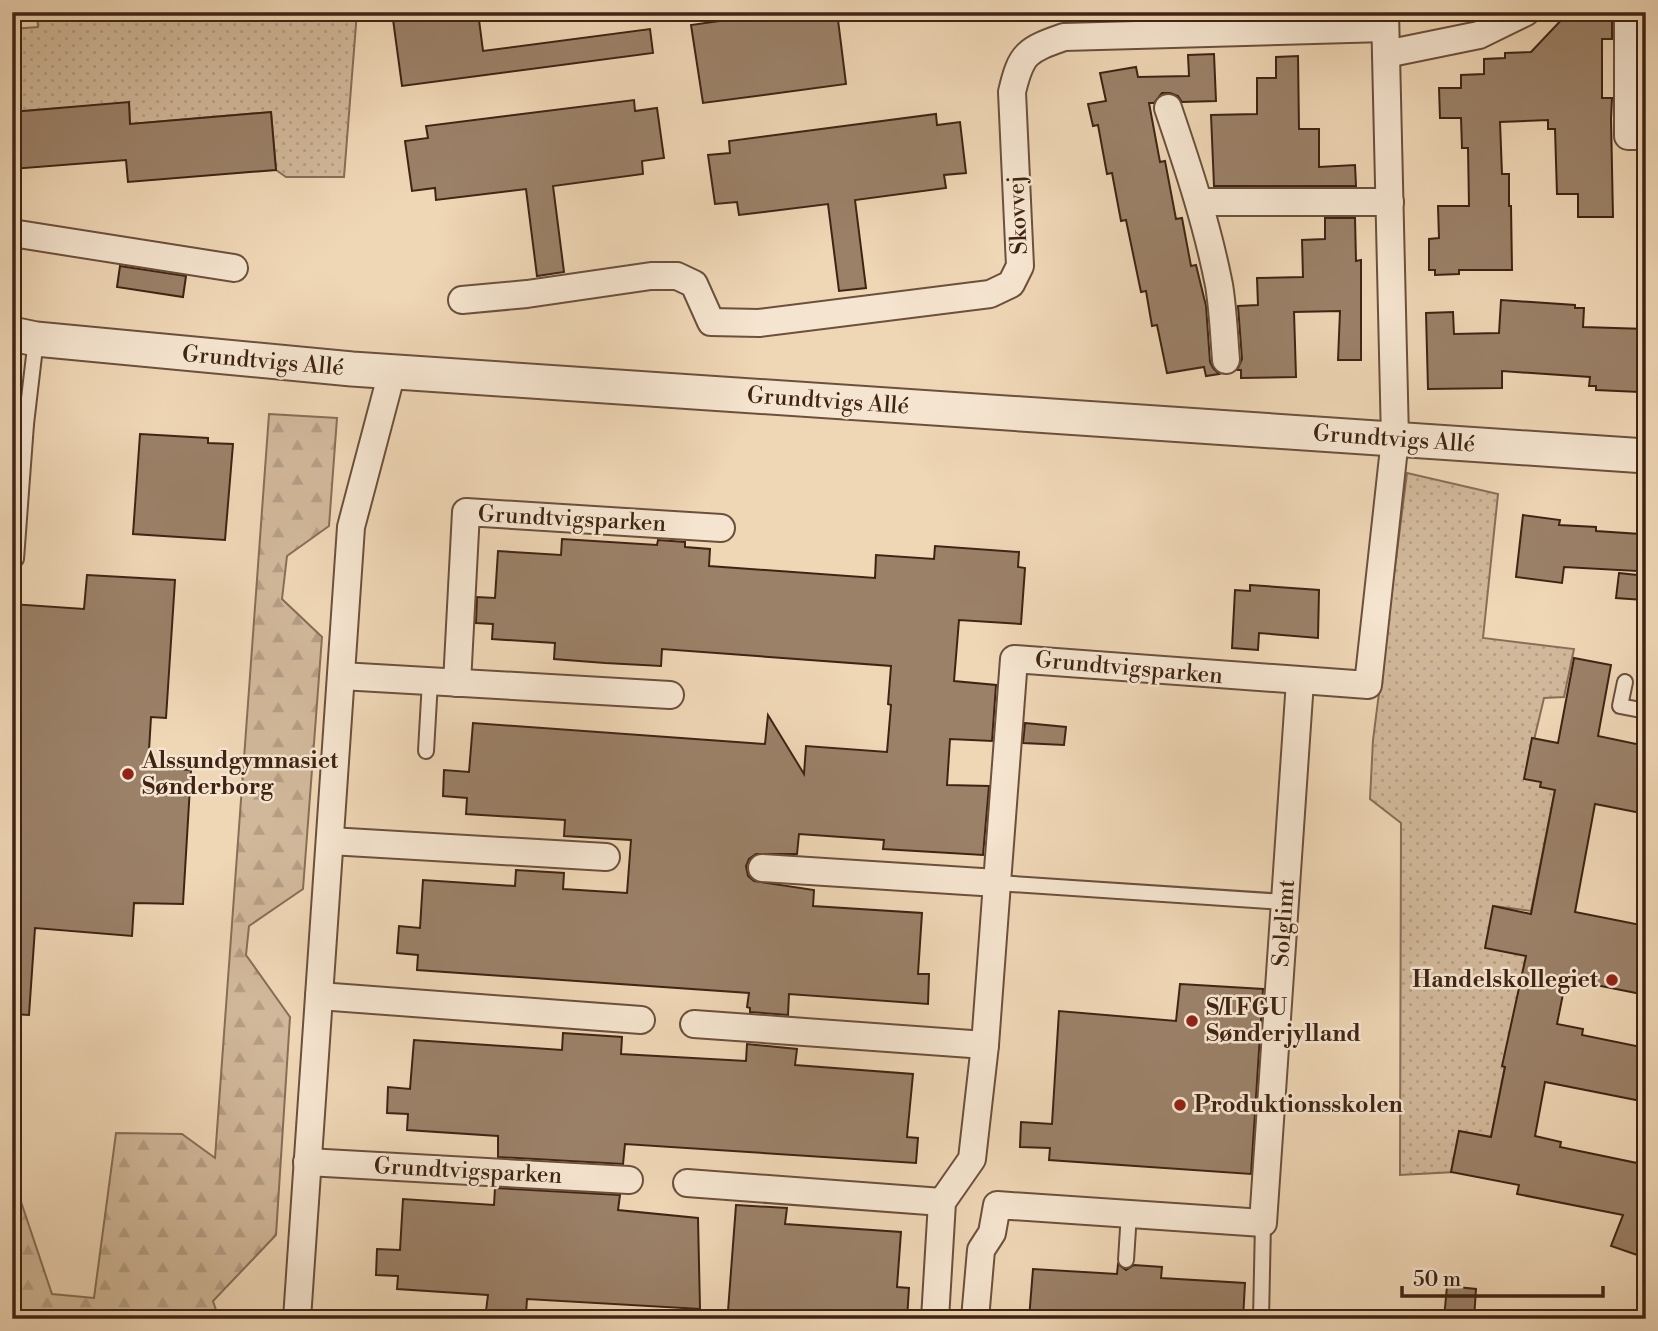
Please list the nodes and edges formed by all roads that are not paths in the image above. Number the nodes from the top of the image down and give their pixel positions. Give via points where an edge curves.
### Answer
1 (1526, 12) edge
2 (1628, 12) edge
3 (1385, 20) edge
4 (1386, 54) junction
5 (1168, 108) dead end
6 (1646, 136) edge
7 (1199, 202) junction
8 (1390, 202) junction
9 (12, 233) edge
10 (234, 268) dead end
11 (462, 300) dead end
12 (24, 337) edge
13 (1226, 360) dead end
14 (392, 372) junction
15 (19, 422) edge
16 (1395, 439) junction
17 (1646, 456) edge
18 (721, 528) dead end
19 (12, 559) edge
20 (341, 676) junction
21 (430, 681) junction
22 (1300, 681) junction
23 (1625, 682) dead end
24 (457, 683) junction
25 (670, 695) dead end
26 (1646, 711) edge
27 (426, 751) dead end
28 (330, 841) junction
29 (606, 857) dead end
30 (762, 869) dead end
31 (997, 883) junction
32 (1285, 902) junction
33 (319, 996) junction
34 (641, 1020) dead end
35 (694, 1024) dead end
36 (985, 1045) junction
37 (307, 1162) junction
38 (629, 1180) dead end
39 (687, 1183) dead end
40 (943, 1202) junction
41 (1129, 1213) junction
42 (1263, 1223) junction
43 (1126, 1260) dead end
44 (297, 1319) edge
45 (935, 1319) edge
46 (975, 1319) edge
47 (1261, 1319) edge

1 - 4 street via 1479,35
2 - 6 street via 1628,136
3 - 4 street, Skovvej
3 - 11 street, Skovvej via 1064,37 1035,47 1018,65 1012,92 1020,266 1011,284 990,295 759,323 711,322 694,284 677,276 651,275
4 - 8 street, Skovvej
5 - 7 street
7 - 8 street
7 - 13 street via 1219,288
8 - 16 street, Skovvej
9 - 10 street
12 - 14 street, Grundtvigs Allé
12 - 15 lane
14 - 16 street, Grundtvigs Allé
14 - 20 street via 351,527
15 - 19 lane via 16,559
16 - 17 street, Grundtvigs Allé
16 - 22 street via 1368,685
18 - 24 street, Grundtvigsparken via 466,512
20 - 21 street
20 - 28 street
21 - 24 street
21 - 27 lane
22 - 31 street, Grundtvigsparken via 1014,659
22 - 32 street, Solglimt
23 - 26 lane via 1620,706
24 - 25 street
28 - 29 street
28 - 33 street
30 - 31 street
31 - 32 lane
31 - 36 street, Grundtvigsparken
32 - 42 street, Solglimt
33 - 34 street
33 - 37 street
35 - 36 street
36 - 40 street, Grundtvigsparken via 972,1159
37 - 38 street, Grundtvigsparken
37 - 44 street
39 - 40 street
40 - 45 street
41 - 42 street
41 - 43 lane
41 - 46 street via 997,1205 992,1233 981,1250
42 - 47 lane

